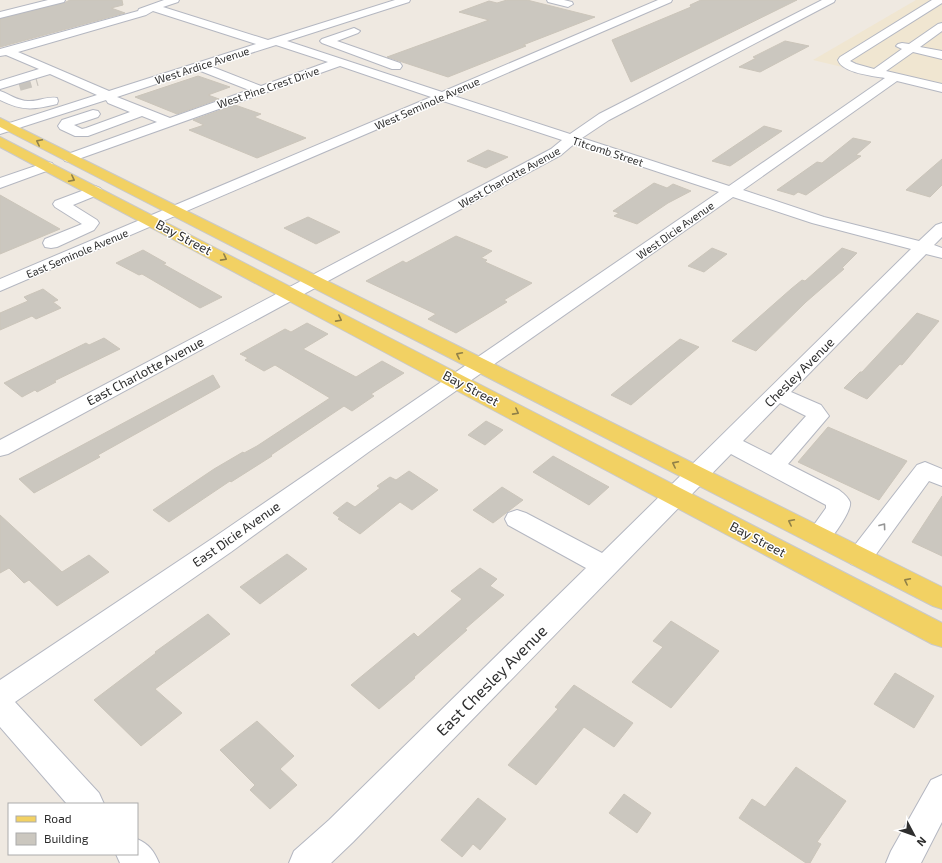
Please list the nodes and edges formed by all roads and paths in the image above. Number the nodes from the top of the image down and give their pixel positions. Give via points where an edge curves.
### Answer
1 (14, 0) edge
2 (45, 0) edge
3 (60, 0) edge
4 (174, 0) edge
5 (405, 0) edge
6 (552, 0) edge
7 (667, 0) edge
8 (830, 0) edge
9 (370, 2) dead end
10 (935, 3) edge
11 (568, 4) dead end
12 (26, 5) junction
13 (384, 6) junction
14 (154, 8) junction
15 (942, 8) edge
16 (0, 11) edge
17 (0, 15) edge
18 (339, 21) junction
19 (942, 26) edge
20 (260, 32) dead end
21 (248, 38) junction
22 (876, 40) junction
23 (271, 43) junction
24 (911, 48) junction
25 (4, 52) edge
26 (940, 60) edge
27 (338, 62) junction
28 (198, 66) junction
29 (396, 66) dead end
30 (50, 70) junction
31 (876, 73) junction
32 (924, 73) dead end
33 (892, 79) dead end
34 (38, 80) tunnel mouth
35 (913, 81) junction
36 (87, 88) junction
37 (942, 88) edge
38 (5, 89) edge
39 (260, 90) junction
40 (108, 95) junction
41 (441, 97) junction
42 (122, 104) junction
43 (141, 112) junction
44 (168, 122) junction
45 (2, 130) edge
46 (572, 139) junction
47 (70, 158) junction
48 (47, 166) junction
49 (0, 183) edge
50 (95, 191) junction
51 (731, 191) junction
52 (182, 209) junction
53 (154, 221) junction
54 (942, 228) edge
55 (51, 243) dead end
56 (933, 250) edge
57 (314, 281) junction
58 (0, 286) edge
59 (291, 294) junction
60 (481, 366) junction
61 (458, 381) junction
62 (777, 394) junction
63 (729, 443) junction
64 (0, 449) edge
65 (774, 466) junction
66 (697, 475) junction
67 (942, 478) edge
68 (676, 496) junction
69 (517, 519) dead end
70 (818, 536) junction
71 (860, 557) junction
72 (605, 566) junction
73 (942, 599) edge
74 (942, 636) edge
75 (4, 696) edge
76 (942, 790) edge
77 (87, 803) edge
78 (135, 855) edge
79 (142, 863) edge
80 (306, 863) edge
81 (903, 863) edge

1 - 12 street
2 - 12 street
3 - 17 street
4 - 14 street
5 - 13 street, West Ardice Avenue
6 - 11 street
7 - 41 street, West Seminole Avenue
8 - 46 street, West Charlotte Avenue via 604,117
9 - 13 street
10 - 15 street
10 - 22 street
12 - 16 street
13 - 18 street, West Ardice Avenue
14 - 21 street, Titcomb Street
14 - 25 street via 143,11 142,14
18 - 23 street, West Ardice Avenue
18 - 29 street via 360,28 327,40 327,43
19 - 24 street
20 - 21 street
21 - 23 street, Titcomb Street
21 - 36 street
22 - 24 street
22 - 31 street via 844,60 845,64 852,67
23 - 27 street, Titcomb Street
23 - 28 street, West Ardice Avenue
24 - 26 street
24 - 31 street
25 - 30 street
27 - 39 street, West Pine Crest Drive
27 - 41 street, Titcomb Street
28 - 39 street
28 - 40 street, West Ardice Avenue
30 - 36 street
30 - 38 street
31 - 35 street
32 - 35 street
33 - 51 street, West Dicie Avenue
34 - 36 street via 49,78
35 - 37 street
36 - 38 street via 74,95 36,106 24,106
36 - 40 street
39 - 44 street, West Pine Crest Drive
40 - 42 street via 112,100
40 - 45 street, West Ardice Avenue
41 - 46 street, Titcomb Street
41 - 52 street, West Seminole Avenue
42 - 43 street
42 - 43 street via 67,123 65,126 80,133 88,132
43 - 44 street
44 - 47 street, West Pine Crest Drive
47 -> 45 main road, Bay Street
45 - 48 main road, Bay Street
46 - 51 street, Titcomb Street
46 - 57 street, West Charlotte Avenue via 556,152
47 - 52 main road, Bay Street
48 - 49 street
48 -> 50 main road, Bay Street
50 - 53 main road, Bay Street
50 - 55 street via 61,204 91,223 88,227
51 - 56 street, Titcomb Street via 818,220
51 - 60 street, West Dicie Avenue
52 - 53 street, West Seminole Avenue
52 - 57 main road, Bay Street
53 - 58 street, East Seminole Avenue
53 -> 59 main road, Bay Street
54 - 56 street, Chesley Avenue
56 - 62 street, Chesley Avenue
57 - 59 street, West Charlotte Avenue
60 -> 57 main road, Bay Street
59 -> 61 main road, Bay Street
59 - 64 street, East Charlotte Avenue
60 - 61 street, West Dicie Avenue
66 -> 60 main road, Bay Street
61 -> 68 main road, Bay Street
61 - 75 street, East Dicie Avenue
62 - 63 street, Chesley Avenue
62 - 65 street via 813,410 818,416
63 - 65 street
63 - 66 street, Chesley Avenue
65 - 70 street via 838,502 838,510
66 - 68 street, Chesley Avenue
70 -> 66 main road, Bay Street
71 -> 67 street via 925,470
68 - 72 street, East Chesley Avenue
68 - 74 main road, Bay Street
69 - 72 street
70 - 71 main road, Bay Street
73 -> 71 main road, Bay Street
72 - 80 street, East Chesley Avenue
75 - 77 street
76 - 81 street
78 - 79 street

